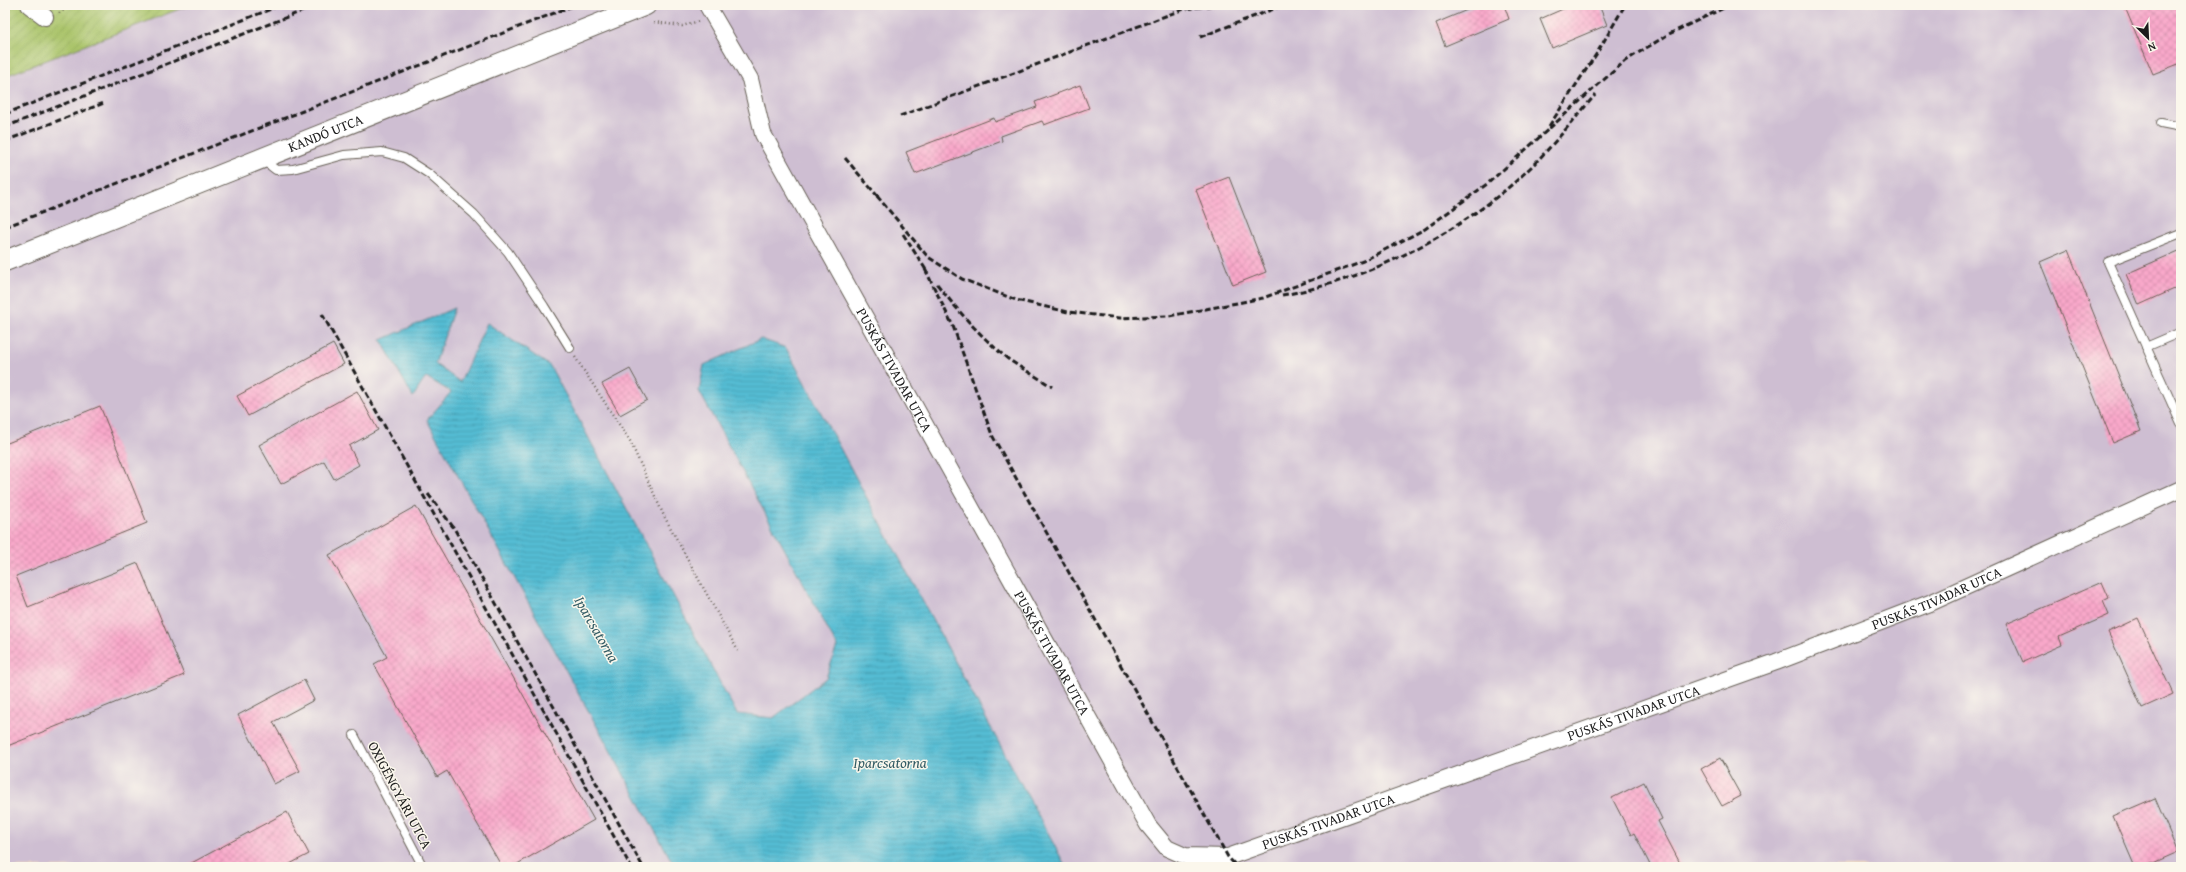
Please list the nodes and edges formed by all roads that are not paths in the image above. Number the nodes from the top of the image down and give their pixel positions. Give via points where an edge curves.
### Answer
1 (29, 5) edge
2 (646, 5) edge
3 (707, 5) edge
4 (45, 17) dead end
5 (2161, 123) dead end
6 (2181, 127) edge
7 (261, 158) junction
8 (2181, 233) edge
9 (5, 261) edge
10 (2181, 332) edge
11 (2146, 347) junction
12 (570, 348) road end
13 (2181, 424) edge
14 (2181, 489) edge
15 (354, 735) dead end
16 (1186, 861) edge
17 (424, 867) edge

1 - 4 street
2 - 7 street, KANDÓ UTCA
3 - 16 street, PUSKÁS TIVADAR UTCA via 750,79 763,134 1148,825 1166,848
5 - 6 lane
7 - 9 street, KANDÓ UTCA
7 - 12 lane via 276,170 293,169 344,155 382,152 404,158 429,174 468,209 508,252
8 - 11 lane via 2108,262
10 - 11 lane
11 - 13 lane
14 - 16 street, PUSKÁS TIVADAR UTCA via 1930,603 1776,662 1228,857
15 - 17 lane, OXIGÉNGYÁRI UTCA

